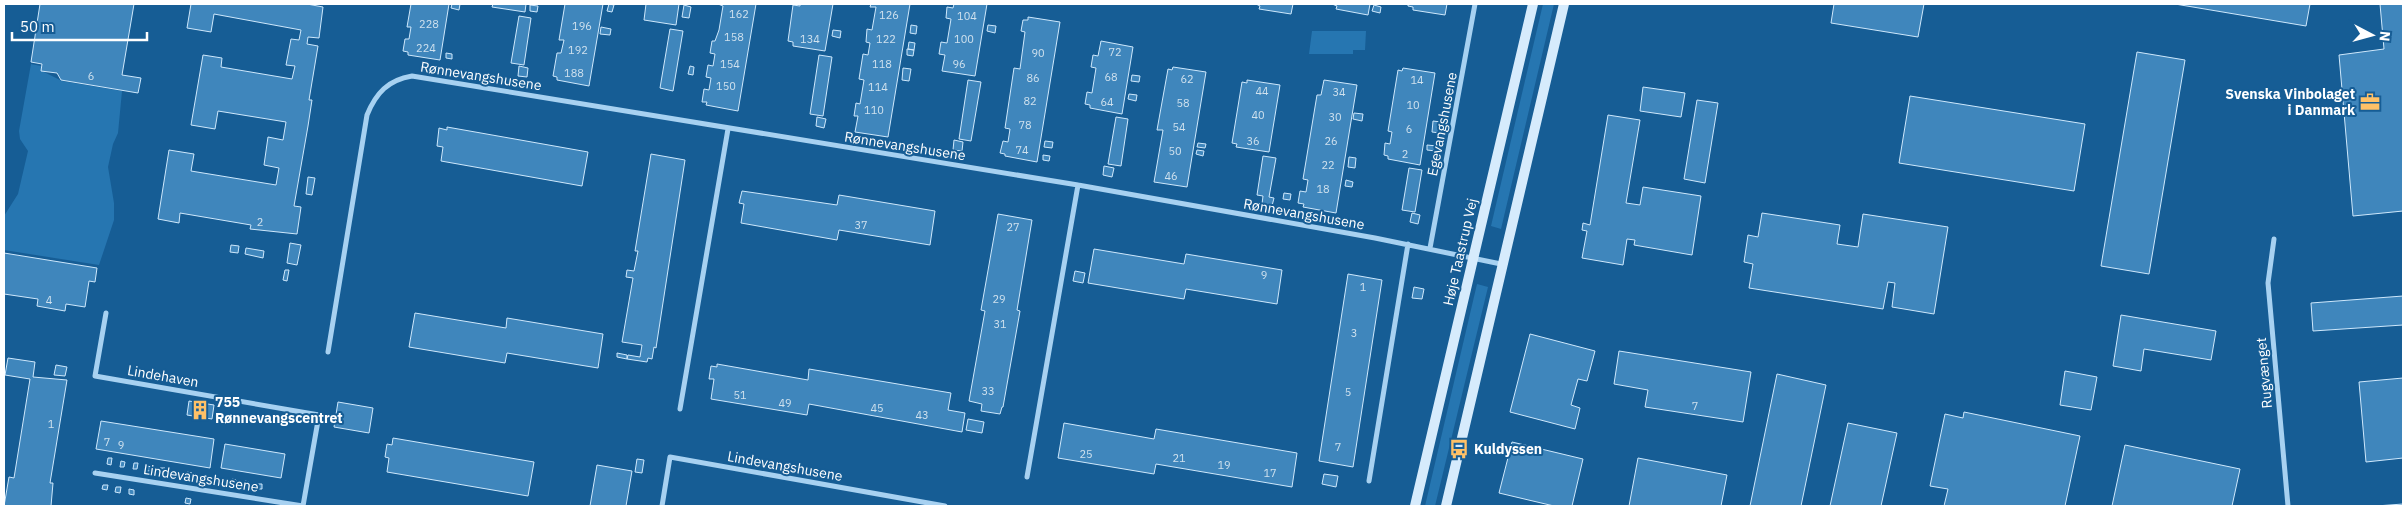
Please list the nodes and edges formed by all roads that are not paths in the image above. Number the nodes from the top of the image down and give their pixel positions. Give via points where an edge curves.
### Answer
1 (1475, 4) edge
2 (1533, 4) edge
3 (1564, 4) edge
4 (728, 129) junction
5 (1078, 185) junction
6 (2274, 239) dead end
7 (1408, 244) junction
8 (1430, 248) junction
9 (1473, 258) junction
10 (1501, 264) junction
11 (106, 313) dead end
12 (328, 352) dead end
13 (680, 409) dead end
14 (319, 415) joint
15 (95, 473) dead end
16 (1027, 477) dead end
17 (1369, 481) dead end
18 (303, 506) edge
19 (662, 506) edge
20 (945, 506) edge
21 (1415, 506) edge
22 (1446, 506) edge
23 (2288, 506) edge

1 - 8 street, Egevangshusene
2 - 9 street, Høje Taastrup Vej
3 - 10 street
4 - 5 street, Rønnevangshusene
4 - 12 street, Rønnevangshusene via 412,76 392,82 377,95 367,115
4 - 13 street
5 - 7 street, Rønnevangshusene
5 - 16 street
6 - 23 street, Rugvænget via 2268,283
7 - 8 street, Rønnevangshusene
7 - 17 street
8 - 9 street, Rønnevangshusene
9 - 10 street, Rønnevangshusene
9 - 21 street, Høje Taastrup Vej
10 - 22 street
11 - 14 street, Lindehaven via 95,376
14 - 18 street, Lindevangshusene
15 - 18 street, Lindevangshusene
19 - 20 street, Lindevangshusene via 670,457

